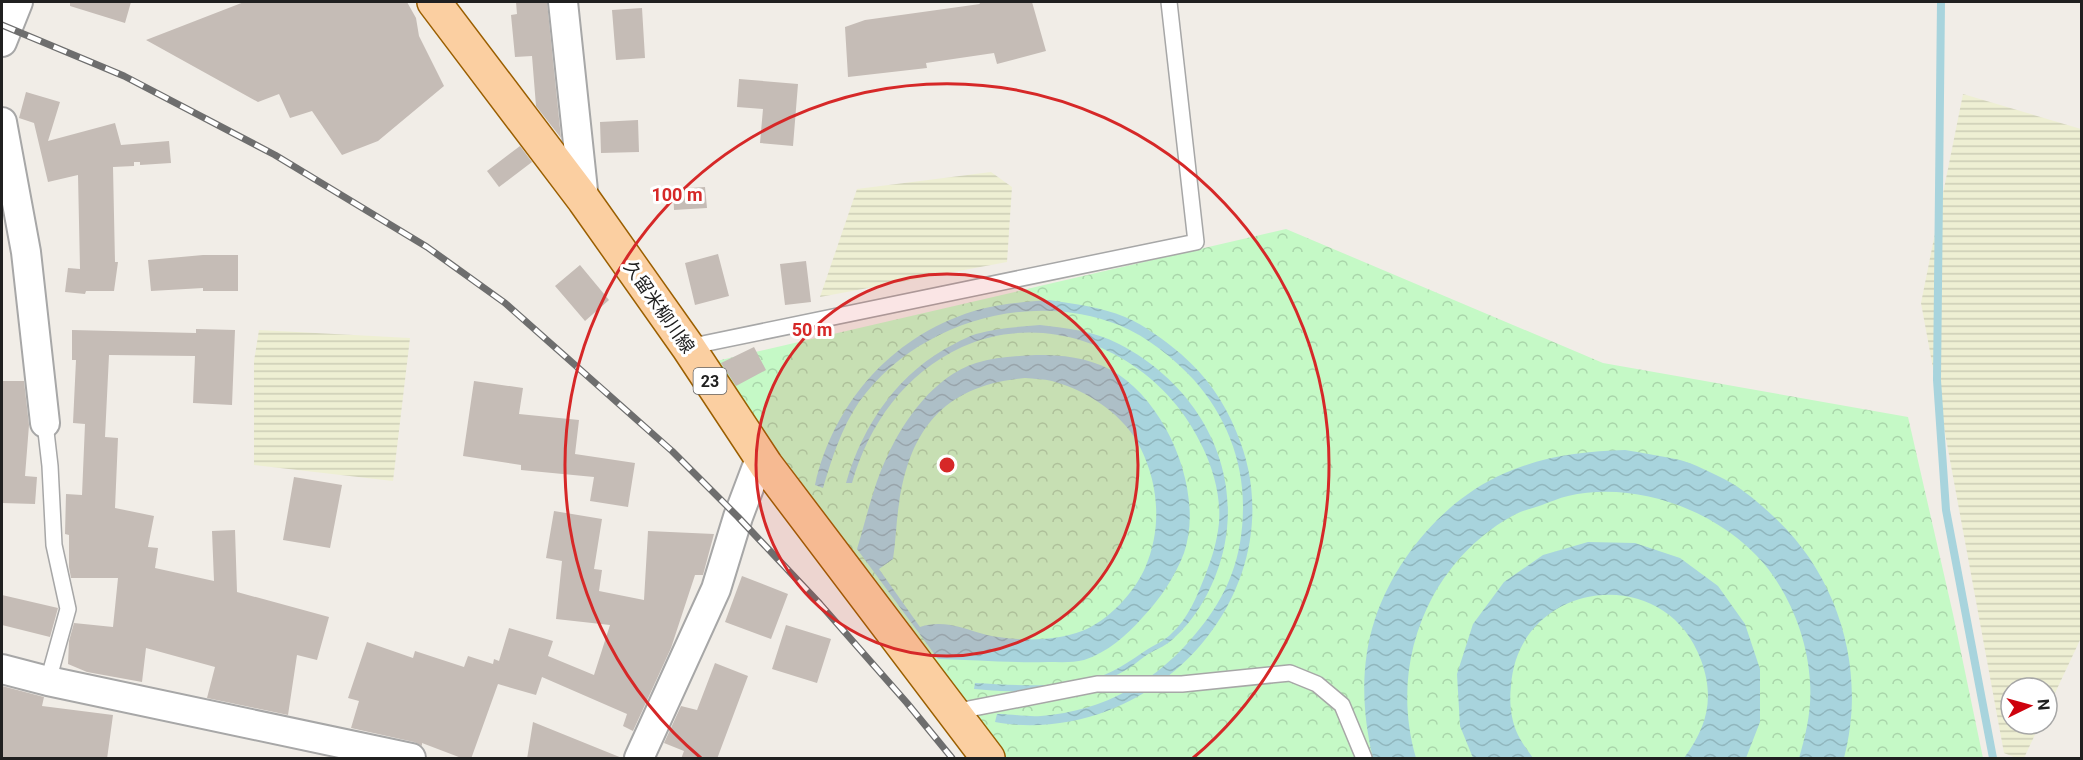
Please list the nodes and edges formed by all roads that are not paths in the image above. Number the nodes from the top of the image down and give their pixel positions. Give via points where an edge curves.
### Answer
1 (18, 2) edge
2 (434, 2) edge
3 (563, 2) edge
4 (1169, 2) edge
5 (2, 42) edge
6 (2, 122) edge
7 (584, 200) junction
8 (688, 347) junction
9 (45, 423) joint
10 (766, 465) junction
11 (2, 669) edge
12 (48, 681) junction
13 (953, 712) junction
14 (411, 759) edge
15 (639, 759) edge
16 (988, 759) edge
17 (1364, 759) edge

1 - 5 street
2 - 7 main road, 久留米柳川線 / 23
3 - 7 street
4 - 8 lane via 1196,242
6 - 9 street via 26,252
7 - 8 main road, 久留米柳川線 / 23
8 - 10 main road, 久留米柳川線 / 23
9 - 12 lane via 54,545 68,609
10 - 13 main road, 久留米柳川線 / 23
10 - 15 street via 758,464 716,589
11 - 12 street
12 - 14 street
13 - 16 main road, 久留米柳川線 / 23
13 - 17 lane via 1098,684 1182,684 1290,673 1317,684 1341,705

